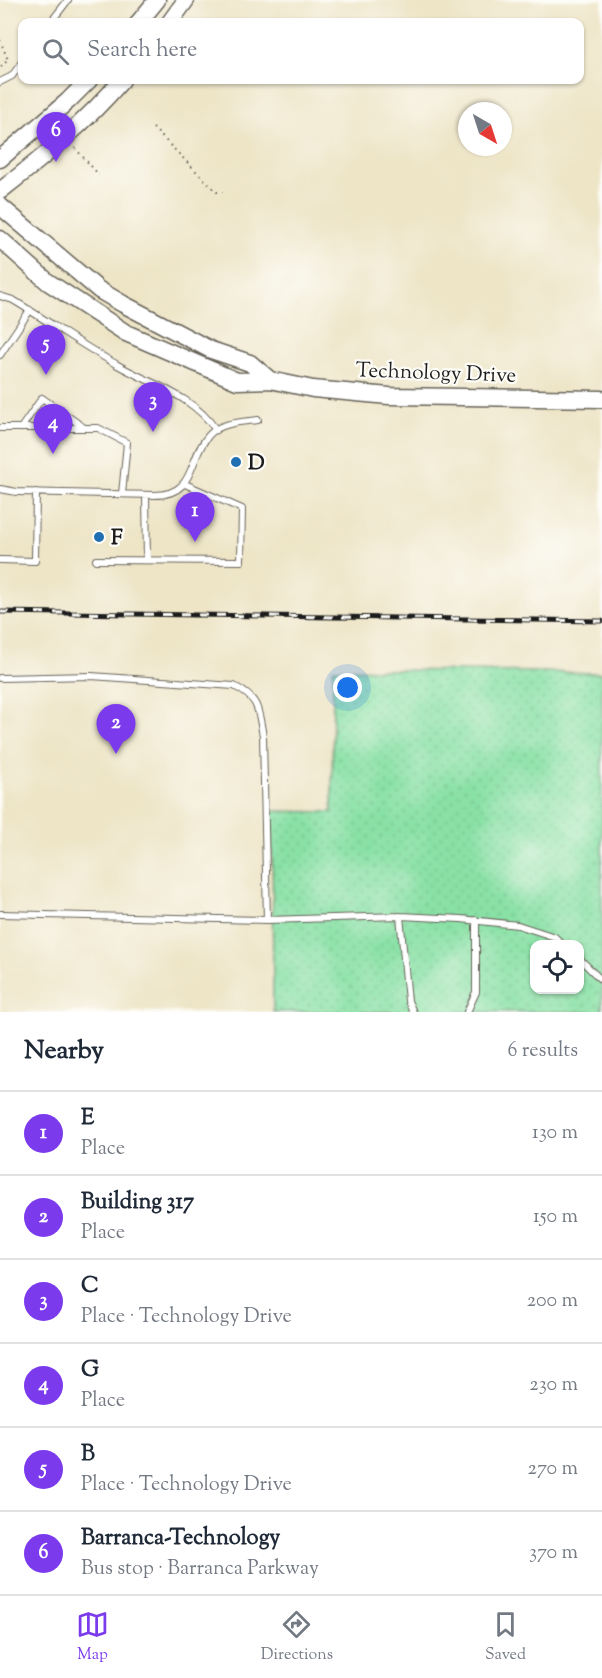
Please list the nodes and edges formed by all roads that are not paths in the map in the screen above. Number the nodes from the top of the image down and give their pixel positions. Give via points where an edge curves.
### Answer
1 (68, 0) edge
2 (157, 0) edge
3 (186, 0) edge
4 (54, 18) edge
5 (142, 18) edge
6 (173, 18) edge
7 (18, 68) edge
8 (0, 82) edge
9 (85, 84) edge
10 (118, 84) edge
11 (0, 159) edge
12 (0, 191) edge
13 (0, 206) edge
14 (0, 239) edge
15 (1, 298) edge
16 (30, 310) junction
17 (0, 355) edge
18 (270, 380) junction
19 (602, 399) edge
20 (258, 420) dead end
21 (0, 428) edge
22 (21, 428) junction
23 (84, 428) junction
24 (216, 430) junction
25 (185, 484) junction
26 (0, 489) edge
27 (36, 492) junction
28 (122, 494) junction
29 (146, 495) junction
30 (0, 560) edge
31 (96, 560) dead end
32 (147, 560) junction
33 (0, 678) edge
34 (0, 914) edge
35 (400, 916) junction
36 (267, 920) junction
37 (476, 920) junction
38 (558, 940) edge
39 (584, 964) edge
40 (602, 981) edge
41 (413, 1012) edge
42 (467, 1012) edge

1 - 4 lane
2 - 5 street
3 - 6 street
7 - 8 lane
9 - 11 street
10 - 12 street via 65,139
13 - 18 street, Technology Drive via 99,290 211,350 250,363
14 - 18 street, Technology Drive via 48,282 126,333 237,381
15 - 16 lane
16 - 17 lane
16 - 24 lane via 116,364 195,406
18 - 19 street, Technology Drive via 313,389 389,396
20 - 24 lane
21 - 22 lane
22 - 23 lane
22 - 23 lane via 42,398
23 - 28 lane via 98,428 127,443
24 - 25 lane via 202,446
25 - 29 lane via 172,493
25 - 32 lane via 242,508 241,561
26 - 27 lane
27 - 28 lane
27 - 30 lane via 35,561
28 - 29 lane
29 - 32 lane
31 - 32 lane
33 - 36 lane via 91,676 234,686 249,694 257,706 263,736
34 - 36 lane
35 - 36 lane
35 - 37 lane
35 - 41 lane via 408,1001
37 - 38 lane via 518,926
37 - 42 lane via 476,992
39 - 40 lane

